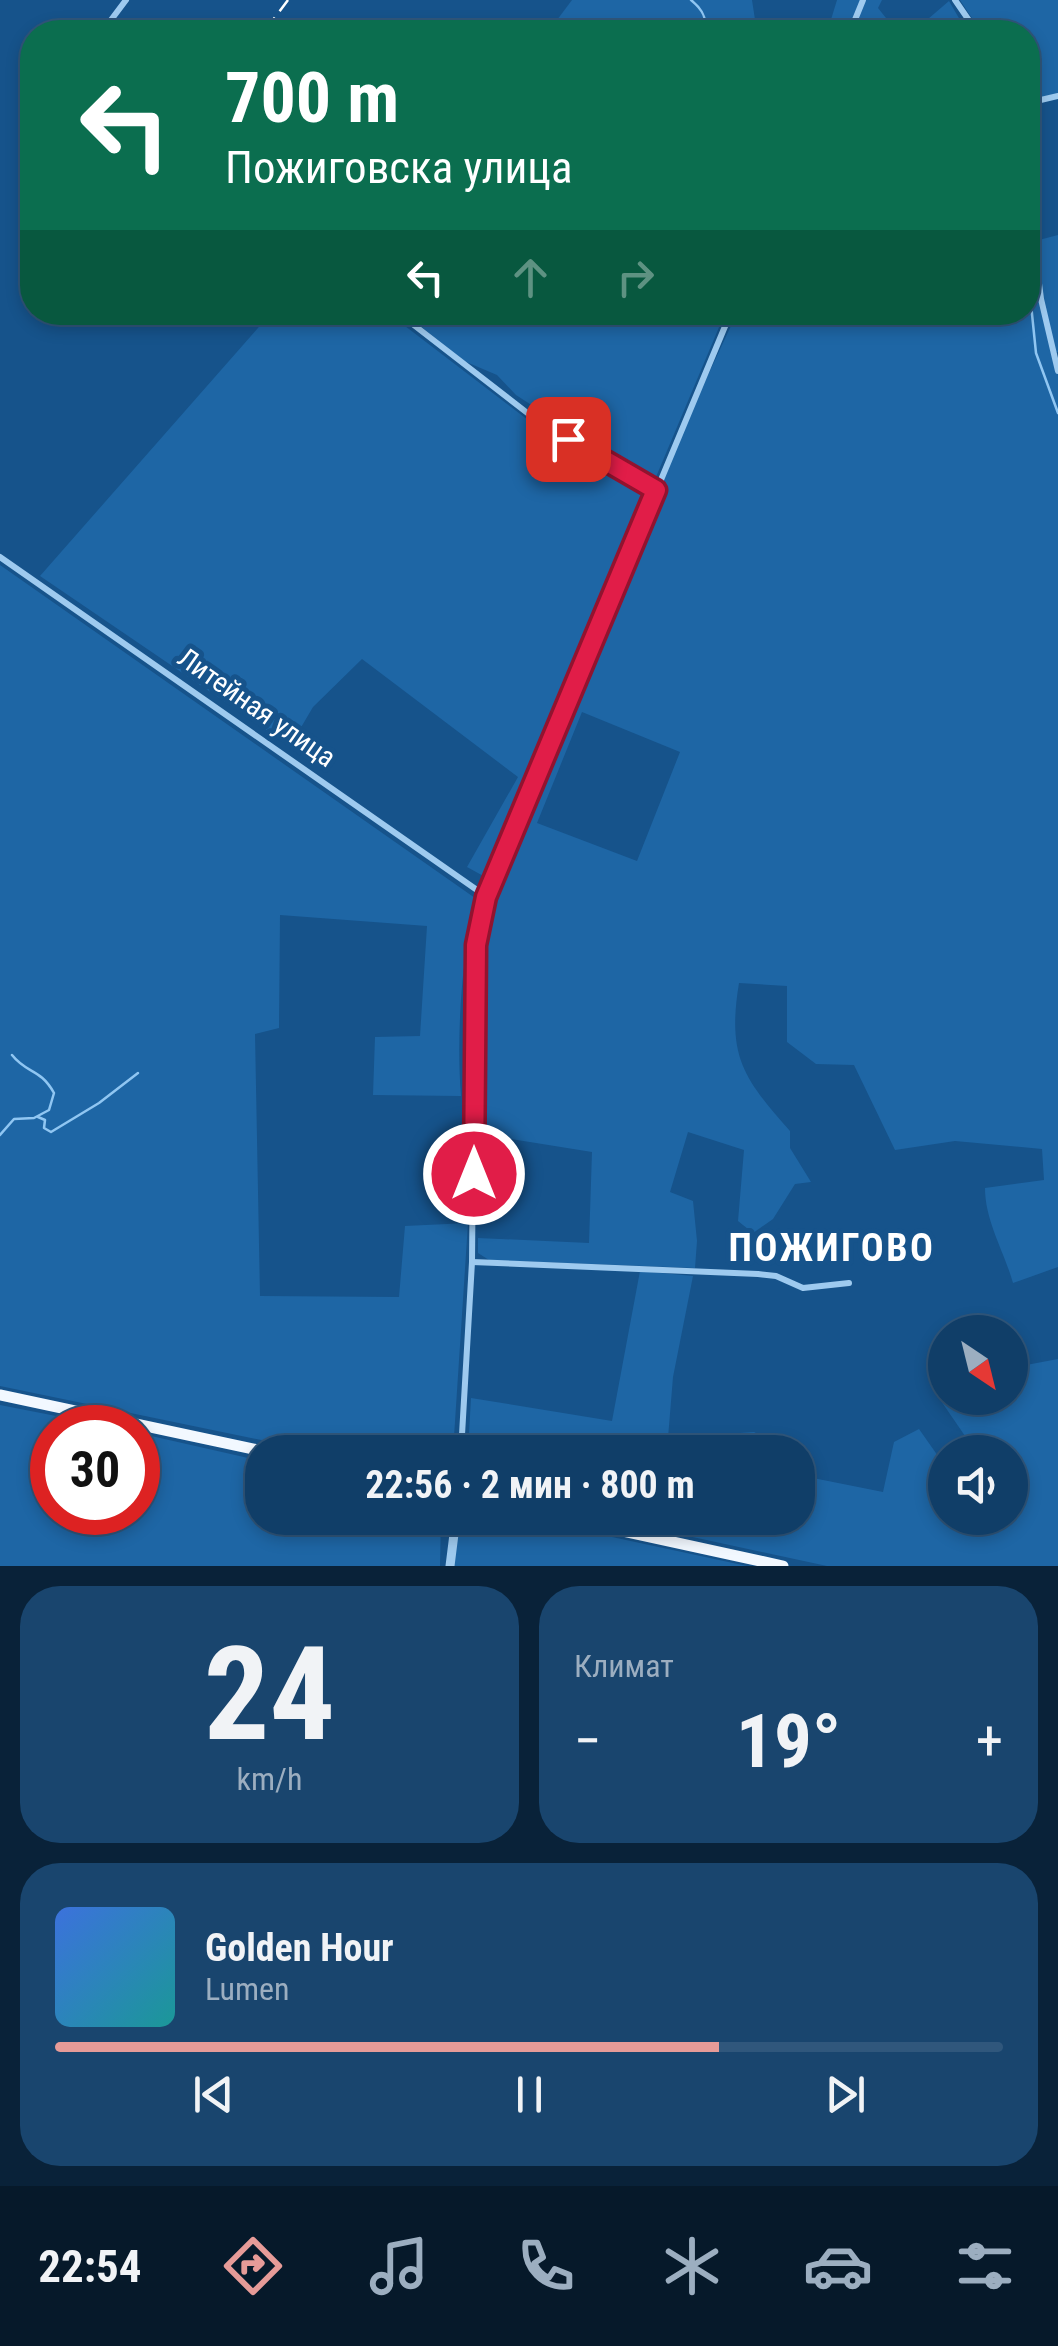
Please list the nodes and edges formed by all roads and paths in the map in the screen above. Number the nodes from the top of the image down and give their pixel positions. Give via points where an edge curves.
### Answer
1 (1040, 278) edge
2 (414, 325) edge
3 (726, 325) edge
4 (1058, 371) edge
5 (656, 490) junction
6 (0, 557) edge
7 (486, 897) junction
8 (472, 1262) junction
9 (848, 1283) dead end
10 (0, 1395) edge
11 (462, 1435) edge
12 (245, 1447) edge
13 (454, 1535) edge
14 (641, 1535) edge
15 (778, 1565) edge
16 (450, 1566) edge

1 - 4 street
2 - 5 street via 539,422
3 - 5 street
5 - 7 street
6 - 7 street, Литейная улица
7 - 8 street via 476,945
8 - 9 street via 758,1274 802,1288
8 - 11 street
10 - 12 highway
13 - 16 street
14 - 15 highway

